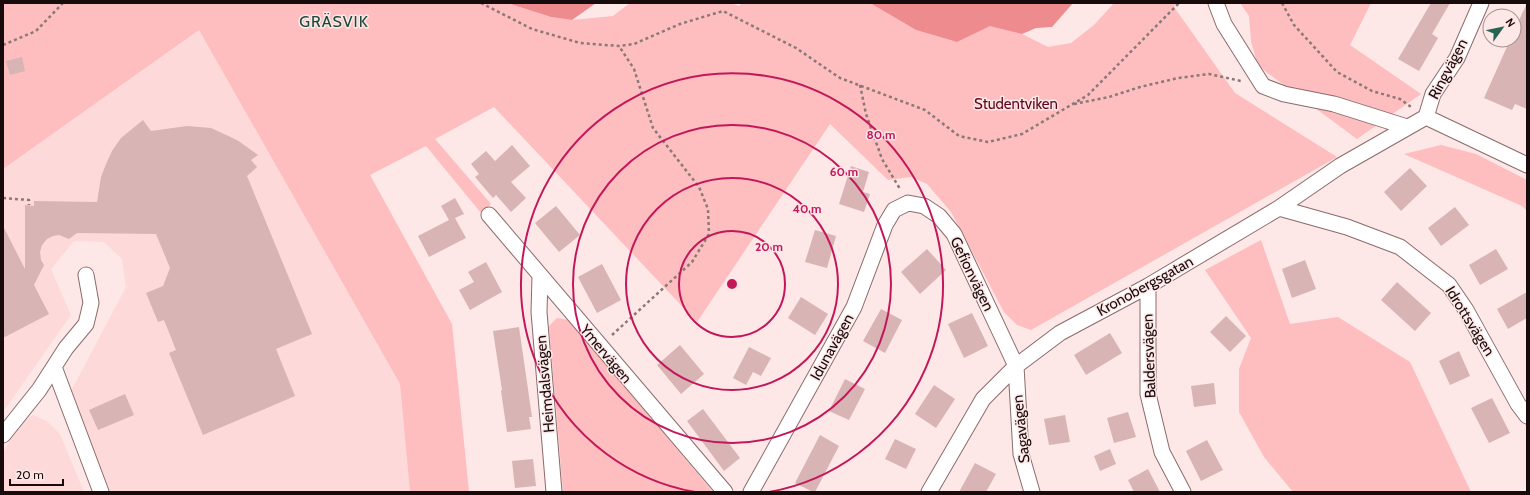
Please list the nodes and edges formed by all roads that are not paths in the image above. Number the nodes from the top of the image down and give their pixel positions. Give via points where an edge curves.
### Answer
1 (1216, 3) edge
2 (1481, 3) edge
3 (1426, 117) junction
4 (1407, 127) junction
5 (1527, 165) edge
6 (908, 203) joint
7 (1279, 208) junction
8 (489, 215) dead end
9 (86, 275) dead end
10 (540, 276) junction
11 (1148, 286) junction
12 (1016, 366) junction
13 (54, 367) junction
14 (1527, 416) edge
15 (3, 435) edge
16 (101, 492) edge
17 (554, 492) edge
18 (725, 492) edge
19 (751, 492) edge
20 (929, 492) edge
21 (1032, 492) edge
22 (1183, 492) edge

1 - 4 street via 1224,24 1263,86 1284,94 1334,104
2 - 3 street, Ringvägen via 1457,58 1433,94
3 - 4 street, Ringvägen
3 - 5 street
4 - 7 street, Kronobergsgatan via 1340,166
6 - 12 street, Gefionvägen via 924,206 939,216 954,234
6 - 19 street, Idunavägen via 894,210 885,224 854,307
7 - 11 street, Kronobergsgatan
7 - 14 street, Idrottsvägen via 1347,227 1400,247 1449,285
8 - 10 street, Ymervägen
9 - 13 street via 91,303 86,324
10 - 17 street, Heimdalsvägen via 539,312
10 - 18 street, Ymervägen
11 - 12 street, Kronobergsgatan via 1060,333
11 - 22 street, Baldersvägen via 1148,394 1162,452
12 - 20 street, Kronobergsgatan via 983,399
12 - 21 street, Sagavägen via 1021,454
13 - 15 street
13 - 16 street

